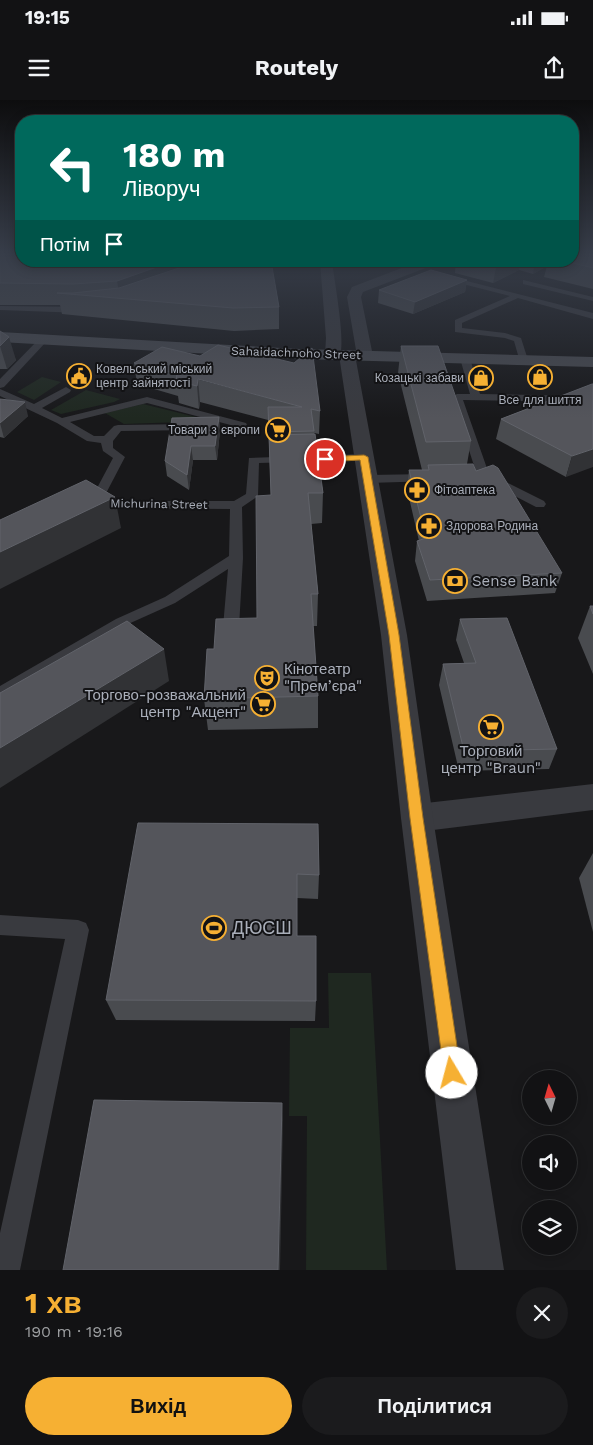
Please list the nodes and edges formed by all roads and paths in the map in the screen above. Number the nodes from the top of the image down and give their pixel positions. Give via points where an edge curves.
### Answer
1 (27, 309) edge
2 (331, 309) edge
3 (353, 309) edge
4 (488, 309) edge
5 (565, 309) edge
6 (91, 310) edge
7 (593, 316) edge
8 (0, 337) edge
9 (43, 340) junction
10 (348, 355) junction
11 (465, 358) junction
12 (523, 360) junction
13 (593, 362) edge
14 (2, 381) edge
15 (66, 390) dead end
16 (0, 392) edge
17 (476, 397) junction
18 (593, 399) edge
19 (34, 408) junction
20 (61, 421) junction
21 (107, 440) junction
22 (366, 468) junction
23 (483, 474) junction
24 (540, 504) dead end
25 (236, 505) junction
26 (236, 558) junction
27 (231, 627) edge
28 (0, 694) edge
29 (593, 797) edge
30 (417, 818) junction
31 (0, 925) edge
32 (6, 1270) edge
33 (480, 1270) edge

1 - 6 lane
2 - 10 street via 334,338
3 - 10 street
4 - 12 lane via 458,322 458,330 471,334 511,336 518,340
5 - 7 lane
8 - 9 main road, Sahaidachnoho Street
9 - 10 main road, Sahaidachnoho Street
9 - 14 lane
10 - 11 main road, Sahaidachnoho Street
10 - 22 street
11 - 12 main road, Sahaidachnoho Street
11 - 17 lane
12 - 13 main road, Sahaidachnoho Street
15 - 19 lane
16 - 19 lane
17 - 18 lane
17 - 23 lane via 457,397
19 - 20 lane
20 - 21 lane via 91,440
20 - 21 lane via 147,400 242,425 118,428
21 - 25 lane, Michurina Street via 107,449 119,457 89,506
22 - 23 lane via 447,477
22 - 25 lane via 254,460 252,496
22 - 30 street via 394,635
23 - 24 lane
25 - 26 lane
26 - 27 lane
26 - 28 lane via 170,600 121,622
29 - 30 street
30 - 33 street
31 - 32 lane via 78,930

